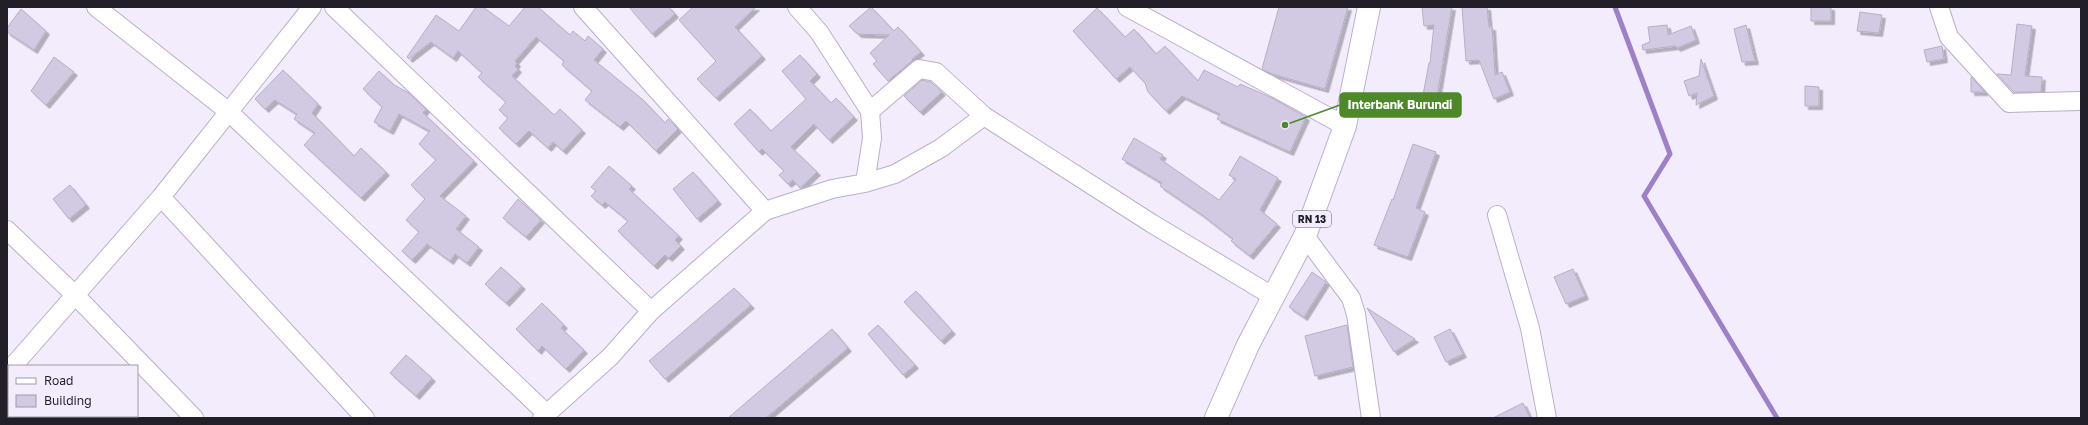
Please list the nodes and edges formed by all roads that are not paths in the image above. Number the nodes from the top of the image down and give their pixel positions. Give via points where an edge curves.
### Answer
1 (96, 7) edge
2 (312, 7) edge
3 (334, 7) edge
4 (583, 7) edge
5 (797, 7) edge
6 (1127, 7) edge
7 (1369, 7) edge
8 (1940, 7) edge
9 (2081, 101) edge
10 (870, 111) junction
11 (229, 112) junction
12 (984, 116) junction
13 (1346, 126) junction
14 (865, 183) junction
15 (161, 197) junction
16 (765, 211) junction
17 (1497, 215) dead end
18 (7, 230) edge
19 (1305, 236) junction
20 (75, 295) junction
21 (1274, 297) junction
22 (651, 312) junction
23 (15, 365) edge
24 (544, 416) edge
25 (194, 418) edge
26 (364, 418) edge
27 (1216, 418) edge
28 (1371, 418) edge
29 (1548, 418) edge

1 - 11 street
2 - 11 street
3 - 22 street
4 - 16 street
5 - 10 street via 819,32
6 - 13 street
7 - 13 main road, RN 13
8 - 9 street via 1949,36 2008,104
10 - 12 street via 919,70 936,72
10 - 14 street via 872,138
11 - 15 street
11 - 24 street
12 - 14 street via 942,148 895,174
12 - 21 street
13 - 19 main road, RN 13
14 - 16 street via 832,189
15 - 20 street
15 - 26 street
16 - 22 street
17 - 29 street via 1530,328
18 - 20 street
19 - 21 main road, RN 13
19 - 28 street via 1352,298
20 - 23 street
20 - 25 street
21 - 27 main road, RN 13 via 1248,345
22 - 24 street via 610,357

